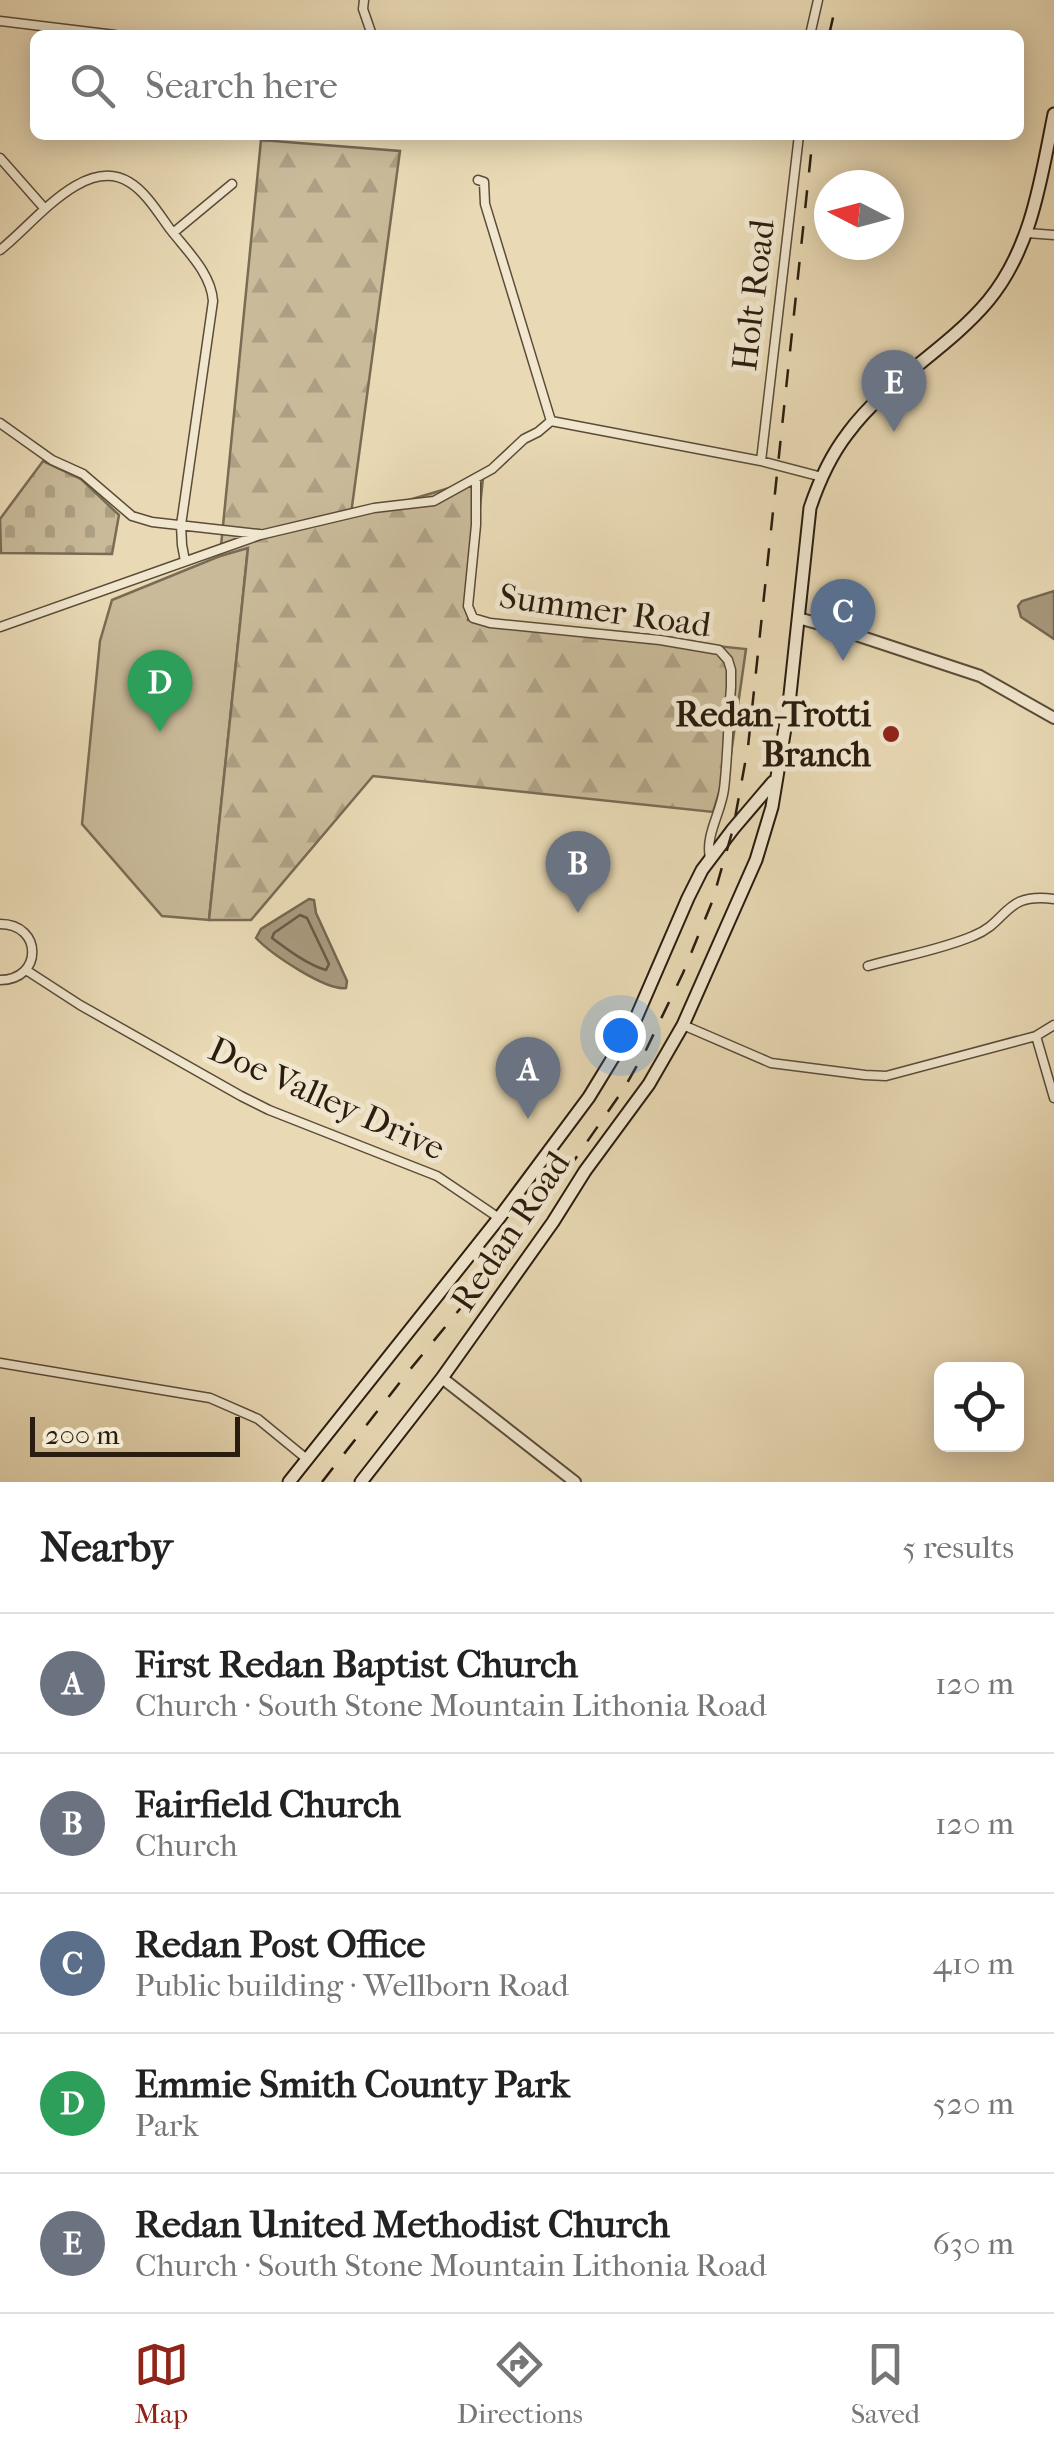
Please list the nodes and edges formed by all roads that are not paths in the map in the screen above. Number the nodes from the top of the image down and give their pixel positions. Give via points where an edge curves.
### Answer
1 (364, 0) edge
2 (818, 0) edge
3 (0, 21) edge
4 (74, 30) edge
5 (370, 30) edge
6 (811, 30) edge
7 (1054, 114) edge
8 (798, 140) edge
9 (1050, 150) edge
10 (0, 158) edge
11 (478, 180) dead end
12 (232, 184) dead end
13 (45, 209) junction
14 (174, 233) junction
15 (1027, 233) junction
16 (1054, 235) edge
17 (0, 250) edge
18 (552, 421) junction
19 (0, 423) edge
20 (761, 461) junction
21 (476, 478) junction
22 (822, 478) junction
23 (182, 524) junction
24 (260, 534) junction
25 (185, 562) junction
26 (798, 618) junction
27 (0, 627) edge
28 (1054, 718) edge
29 (775, 780) junction
30 (710, 858) junction
31 (1054, 899) edge
32 (0, 924) edge
33 (868, 966) dead end
34 (26, 970) junction
35 (0, 980) edge
36 (683, 1025) junction
37 (1054, 1025) edge
38 (1036, 1036) junction
39 (1054, 1098) edge
40 (500, 1218) junction
41 (0, 1363) edge
42 (442, 1378) junction
43 (308, 1460) junction
44 (289, 1482) edge
45 (362, 1482) edge
46 (575, 1482) edge

1 - 5 street
2 - 6 street
3 - 4 street
7 - 9 main road, Redan Road
8 - 20 street, Holt Road
9 - 15 main road, Redan Road
10 - 13 street
11 - 18 street via 484,182 484,204
12 - 14 street
13 - 14 street via 92,178 122,179
13 - 17 street
14 - 23 street via 208,278 214,302
15 - 16 street
15 - 22 main road, Redan Road via 989,300 878,400 850,430
18 - 20 street
18 - 21 street
19 - 23 street via 83,474 132,516
20 - 22 street
21 - 24 street via 434,501
21 - 30 street, Summer Road via 468,606 473,618 686,644 719,650 728,660 724,788 707,846
22 - 26 main road, Redan Road via 810,508
23 - 24 street
23 - 25 street
24 - 25 street
25 - 27 street
26 - 28 street via 980,676
26 - 29 main road, Redan Road
29 - 30 main road
29 - 36 main road, Redan Road via 756,860
30 - 40 main road via 619,1050
31 - 33 street via 1022,900 979,934
32 - 34 street via 26,934 33,952
34 - 35 street
34 - 40 street, Doe Valley Drive via 241,1096 437,1176
36 - 38 street via 771,1063 886,1076
36 - 42 main road, Redan Road via 649,1084
37 - 38 street
38 - 39 street
40 - 43 main road
41 - 43 street via 210,1398 258,1419
42 - 45 main road, Redan Road
42 - 46 street
43 - 44 main road

